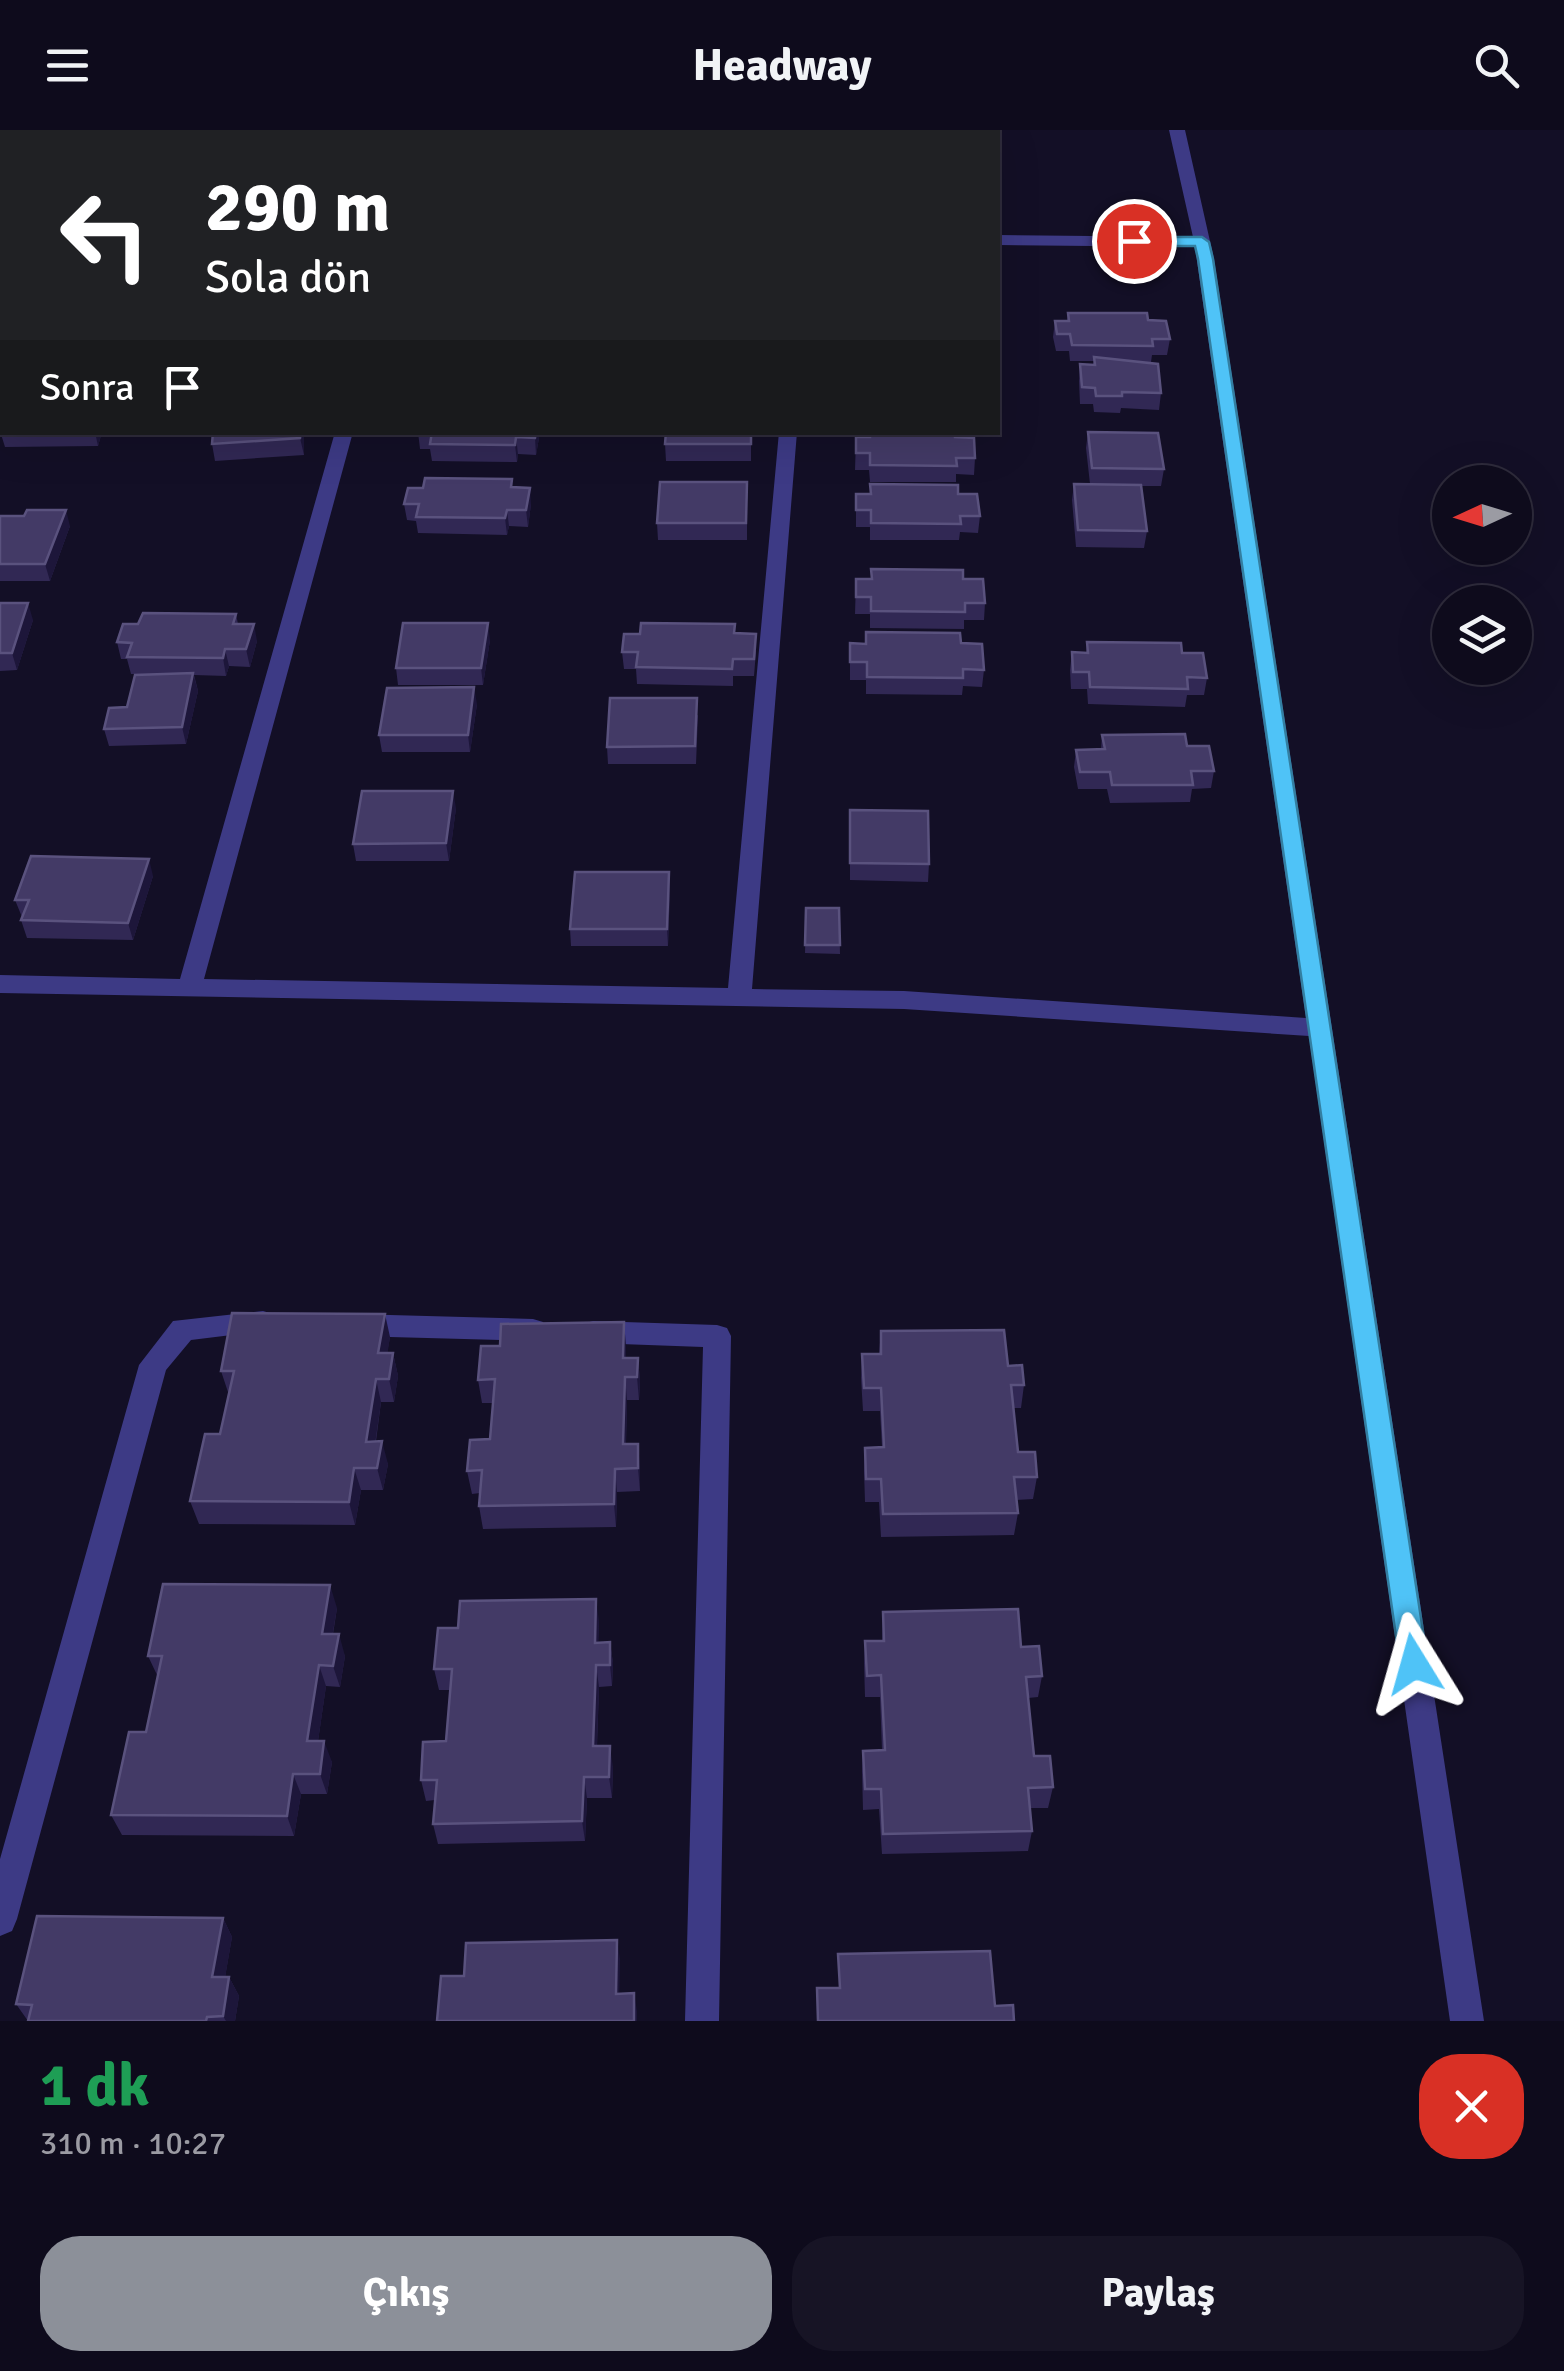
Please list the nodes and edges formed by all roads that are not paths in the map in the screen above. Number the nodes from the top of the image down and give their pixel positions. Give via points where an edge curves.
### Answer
1 (1177, 130) edge
2 (1000, 240) edge
3 (1202, 242) junction
4 (343, 435) edge
5 (788, 435) edge
6 (0, 984) edge
7 (190, 987) junction
8 (739, 997) junction
9 (1320, 1028) junction
10 (0, 1919) edge
11 (702, 2021) edge
12 (1467, 2021) edge

1 - 3 street
2 - 3 street
3 - 9 street
4 - 7 street
5 - 8 street
6 - 7 street
7 - 8 street
8 - 9 street via 904,1000
9 - 12 street
10 - 11 street via 153,1366 183,1330 308,1324 717,1336

